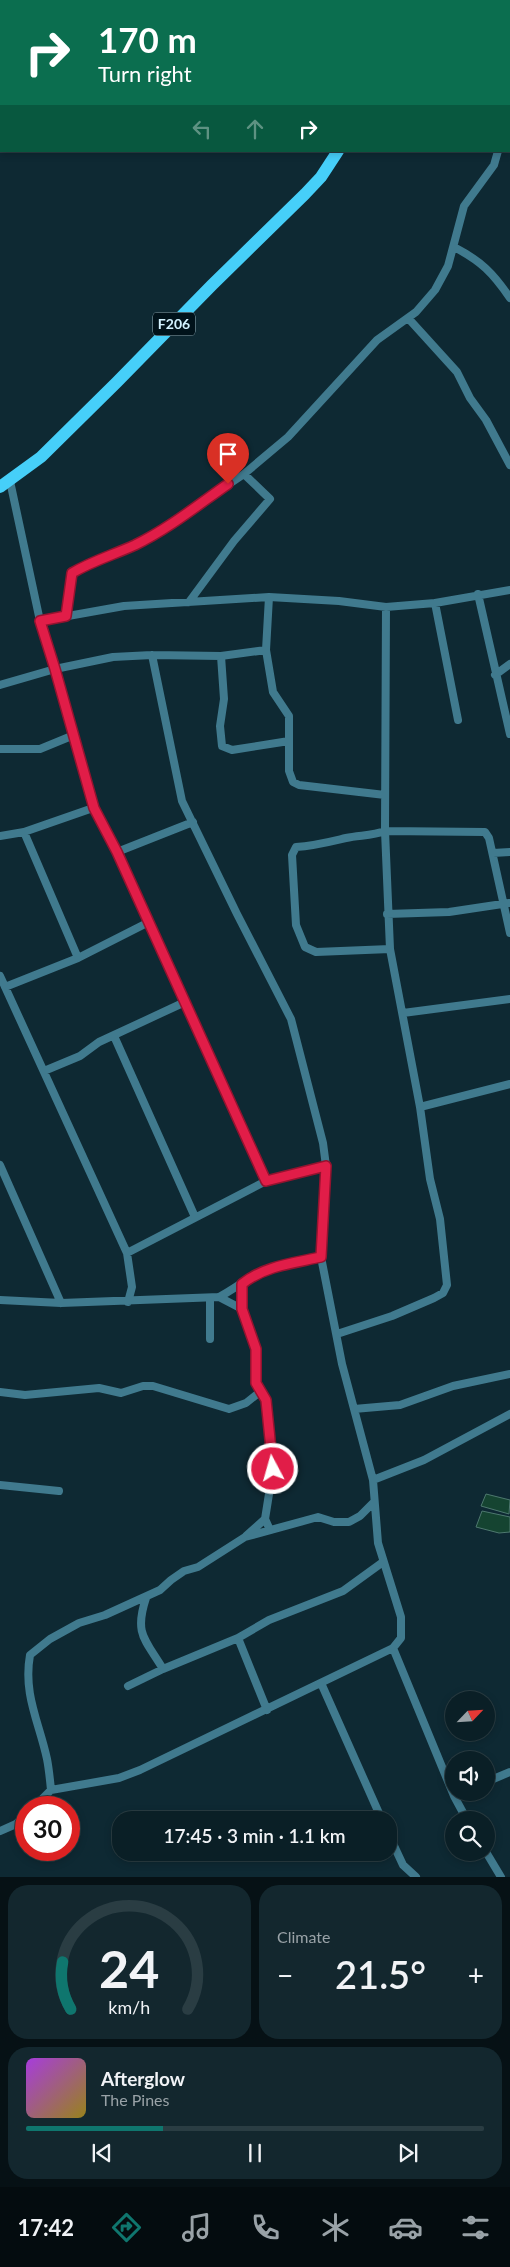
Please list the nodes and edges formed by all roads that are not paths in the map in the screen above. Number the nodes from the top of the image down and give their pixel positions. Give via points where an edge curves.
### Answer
1 (337, 152) edge
2 (498, 152) edge
3 (454, 247) junction
4 (510, 298) edge
5 (408, 318) junction
6 (510, 465) edge
7 (244, 474) junction
8 (5, 484) edge
9 (510, 590) edge
10 (478, 594) junction
11 (269, 597) junction
12 (189, 602) junction
13 (435, 603) junction
14 (386, 607) junction
15 (66, 616) junction
16 (40, 621) junction
17 (266, 650) junction
18 (152, 655) junction
19 (221, 656) junction
20 (510, 664) edge
21 (55, 669) junction
22 (495, 675) junction
23 (0, 685) edge
24 (458, 720) dead end
25 (510, 734) edge
26 (74, 735) junction
27 (289, 741) junction
28 (0, 749) edge
29 (385, 795) junction
30 (94, 808) junction
31 (193, 822) junction
32 (385, 831) junction
33 (24, 832) junction
34 (0, 836) edge
35 (117, 852) junction
36 (510, 852) edge
37 (493, 853) junction
38 (508, 903) edge
39 (387, 914) junction
40 (147, 923) junction
41 (510, 933) edge
42 (390, 949) junction
43 (78, 958) junction
44 (0, 976) edge
45 (5, 988) junction
46 (510, 998) edge
47 (185, 1002) junction
48 (403, 1014) junction
49 (114, 1036) junction
50 (44, 1071) junction
51 (510, 1084) edge
52 (420, 1107) junction
53 (0, 1165) edge
54 (326, 1166) junction
55 (266, 1181) junction
56 (196, 1217) junction
57 (127, 1253) junction
58 (321, 1257) junction
59 (242, 1284) junction
60 (219, 1297) junction
61 (210, 1298) junction
62 (0, 1300) edge
63 (128, 1302) junction
64 (61, 1303) junction
65 (242, 1309) junction
66 (337, 1334) junction
67 (210, 1339) dead end
68 (510, 1374) edge
69 (261, 1391) junction
70 (0, 1392) edge
71 (354, 1409) junction
72 (510, 1414) edge
73 (373, 1480) junction
74 (0, 1485) edge
75 (59, 1491) dead end
76 (374, 1502) junction
77 (265, 1519) junction
78 (270, 1530) junction
79 (245, 1537) junction
80 (383, 1562) junction
81 (146, 1598) junction
82 (238, 1638) junction
83 (393, 1648) junction
84 (163, 1669) junction
85 (321, 1683) junction
86 (128, 1686) dead end
87 (267, 1710) junction
88 (510, 1772) edge
89 (445, 1774) edge
90 (495, 1778) edge
91 (51, 1790) junction
92 (45, 1796) edge
93 (378, 1811) edge
94 (15, 1824) edge
95 (0, 1831) edge
96 (397, 1853) edge
97 (491, 1861) edge
98 (416, 1877) edge
99 (500, 1877) edge

1 - 8 main road, F206 via 306,194 41,458
2 - 3 street via 494,165 464,206
3 - 4 street via 483,264
3 - 5 street via 435,290
5 - 6 street via 457,372
5 - 7 street via 377,340 288,437
7 - 12 street via 270,499
7 - 15 street via 152,536 72,573
8 - 16 street
9 - 10 street
10 - 13 street
10 - 22 street
11 - 12 street
11 - 14 street
11 - 17 street
12 - 15 street via 124,606
13 - 14 street
13 - 24 street
14 - 29 street
15 - 16 street
16 - 21 street
17 - 19 street
17 - 27 street via 273,692 289,716
18 - 19 street
18 - 21 street via 113,657
18 - 31 street via 182,801
19 - 27 street via 224,699 220,726 222,746 232,750
20 - 22 street
21 - 23 street
21 - 26 street
22 - 25 street
26 - 28 street via 40,749
26 - 30 street
27 - 29 street via 293,782
29 - 32 street
30 - 33 street
30 - 35 street
31 - 35 street
31 - 54 street via 291,1019 323,1142
32 - 37 street via 485,832
32 - 39 street
32 - 42 street via 296,847 292,855 296,925 305,948 316,952
33 - 34 street
33 - 43 street
35 - 40 street
36 - 37 street
37 - 38 street
38 - 39 street via 449,912
38 - 41 street
39 - 42 street
40 - 43 street
40 - 47 street
42 - 48 street
43 - 45 street
44 - 45 street
45 - 50 street
46 - 48 street
47 - 49 street
47 - 55 street
48 - 52 street
49 - 50 street via 80,1056
49 - 56 street
50 - 57 street
51 - 52 street
52 - 66 street via 430,1179 440,1220 447,1284 443,1293 434,1298
53 - 64 street
54 - 55 street
54 - 58 street
55 - 56 street
56 - 57 street
57 - 63 street via 132,1287
58 - 59 street via 268,1270
58 - 66 street
59 - 60 street
59 - 65 street
60 - 61 street
60 - 65 street
61 - 63 street
61 - 67 street
62 - 64 street
63 - 64 street
65 - 69 street via 256,1349 256,1383
66 - 71 street
68 - 71 street via 453,1386 400,1405
69 - 70 street via 246,1403 230,1409 153,1386 120,1392 99,1388 25,1395
69 - 77 street via 266,1400 273,1469
71 - 73 street
72 - 73 street via 424,1460
73 - 76 street
74 - 75 street
76 - 78 street via 350,1522 318,1517
76 - 80 street
77 - 78 street
77 - 79 street
78 - 79 street
79 - 81 street via 198,1567 184,1571
80 - 82 street via 343,1591 269,1620
80 - 83 street via 401,1617 400,1638
81 - 84 street via 141,1614 141,1631
81 - 91 street via 105,1616 79,1623 30,1655 28,1684 31,1705 47,1759
82 - 84 street
82 - 87 street
83 - 85 street
83 - 89 street
84 - 86 street
85 - 87 street
85 - 93 street
87 - 91 street via 119,1778
88 - 90 street
91 - 92 street
94 - 95 street
96 - 98 street via 403,1865
97 - 99 street

